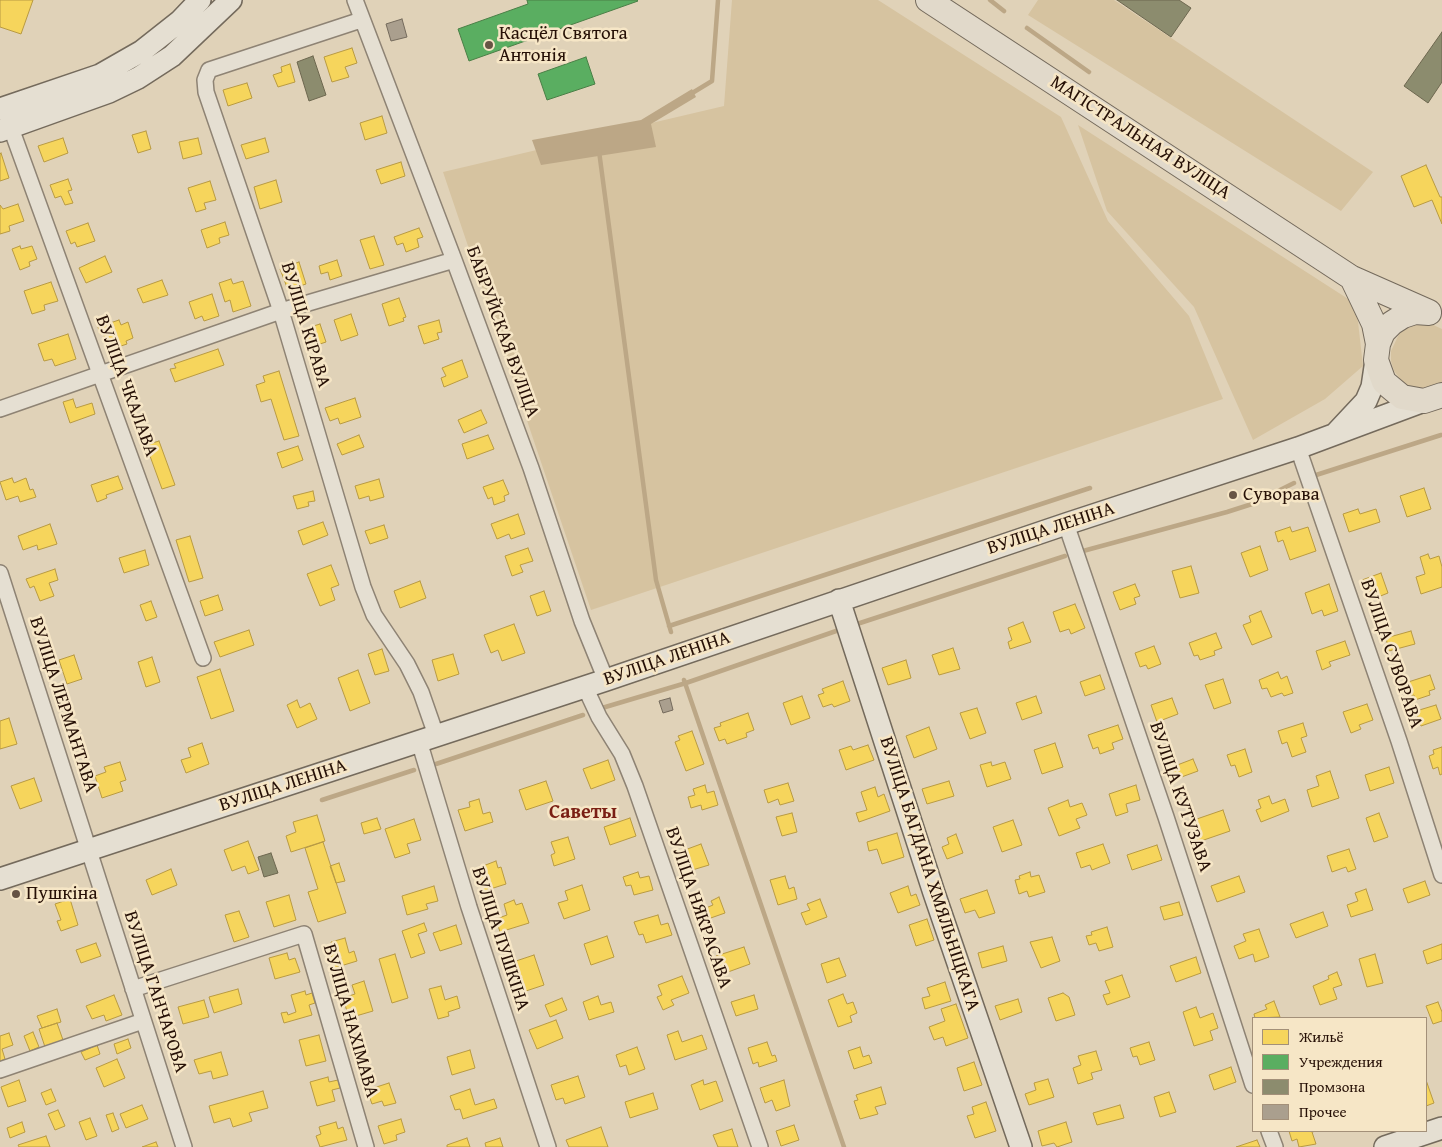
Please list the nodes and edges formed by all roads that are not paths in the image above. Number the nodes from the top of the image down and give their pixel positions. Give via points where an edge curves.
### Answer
1 (200, 0) edge
2 (231, 0) edge
3 (355, 0) edge
4 (928, 0) edge
5 (361, 20) junction
6 (0, 109) edge
7 (6, 130) edge
8 (454, 260) junction
9 (1352, 278) junction
10 (281, 311) junction
11 (1435, 315) edge
12 (1377, 352) junction
13 (100, 373) junction
14 (1436, 398) edge
15 (0, 409) edge
16 (1333, 436) junction
17 (1298, 448) junction
18 (1066, 524) junction
19 (0, 573) edge
20 (838, 600) junction
21 (203, 658) dead end
22 (606, 680) junction
23 (585, 687) junction
24 (427, 738) junction
25 (88, 849) junction
26 (1442, 875) edge
27 (0, 879) edge
28 (133, 990) junction
29 (143, 1021) junction
30 (0, 1070) edge
31 (1252, 1082) edge
32 (1442, 1128) edge
33 (1269, 1132) edge
34 (184, 1147) edge
35 (366, 1147) edge
36 (548, 1147) edge
37 (760, 1147) edge
38 (1021, 1147) edge
39 (1275, 1147) edge
40 (1385, 1147) edge

1 - 6 main road via 180,21 142,51 100,75
2 - 7 main road via 172,56 138,78
3 - 5 street, БАБРУЙСКАЯ ВУЛІЦА
4 - 9 main road, МАГІСТРАЛЬНАЯ ВУЛІЦА
5 - 8 street, БАБРУЙСКАЯ ВУЛІЦА
5 - 10 street, ВУЛІЦА КІРАВА via 209,70 205,80 206,92
7 - 13 street, ВУЛІЦА ЧКАЛАВА
8 - 10 street
8 - 22 street, БАБРУЙСКАЯ ВУЛІЦА via 582,622
9 - 11 main road, МАГІСТРАЛЬНАЯ ВУЛІЦА
9 - 12 main road via 1374,324
10 - 13 street
10 - 24 street, ВУЛІЦА КІРАВА via 363,587 374,615 408,664 418,685
11 - 12 main road via 1416,312 1392,322 1383,332
12 - 14 main road via 1384,382 1392,390 1402,396
12 - 16 main road, ВУЛІЦА ЛЕНІНА via 1372,387 1366,401
13 - 15 street
13 - 21 street, ВУЛІЦА ЧКАЛАВА
14 - 16 main road, ВУЛІЦА ЛЕНІНА
16 - 17 main road, ВУЛІЦА ЛЕНІНА
17 - 18 main road, ВУЛІЦА ЛЕНІНА
17 - 26 street, ВУЛІЦА СУВОРАВА
18 - 20 main road, ВУЛІЦА ЛЕНІНА
18 - 31 street, ВУЛІЦА КУТУЗАВА
19 - 25 street, ВУЛІЦА ЛЕРМАНТАВА
20 - 22 main road, ВУЛІЦА ЛЕНІНА
20 - 38 main road, ВУЛІЦА БАГДАНА ХМЯЛЬНІЦКАГА
22 - 23 main road, ВУЛІЦА ЛЕНІНА
23 - 24 main road, ВУЛІЦА ЛЕНІНА
23 - 37 street, ВУЛІЦА НЯКРАСАВА via 622,754 635,786
24 - 25 main road, ВУЛІЦА ЛЕНІНА
24 - 36 street, ВУЛІЦА ПУШКІНА via 468,907
25 - 27 main road, ВУЛІЦА ЛЕНІНА
25 - 28 street, ВУЛІЦА ГАНЧАРОВА
28 - 29 street, ВУЛІЦА ГАНЧАРОВА
28 - 35 street, ВУЛІЦА НАХІМАВА via 304,934
29 - 30 street
29 - 34 street, ВУЛІЦА ГАНЧАРОВА
32 - 40 main road
33 - 39 street

